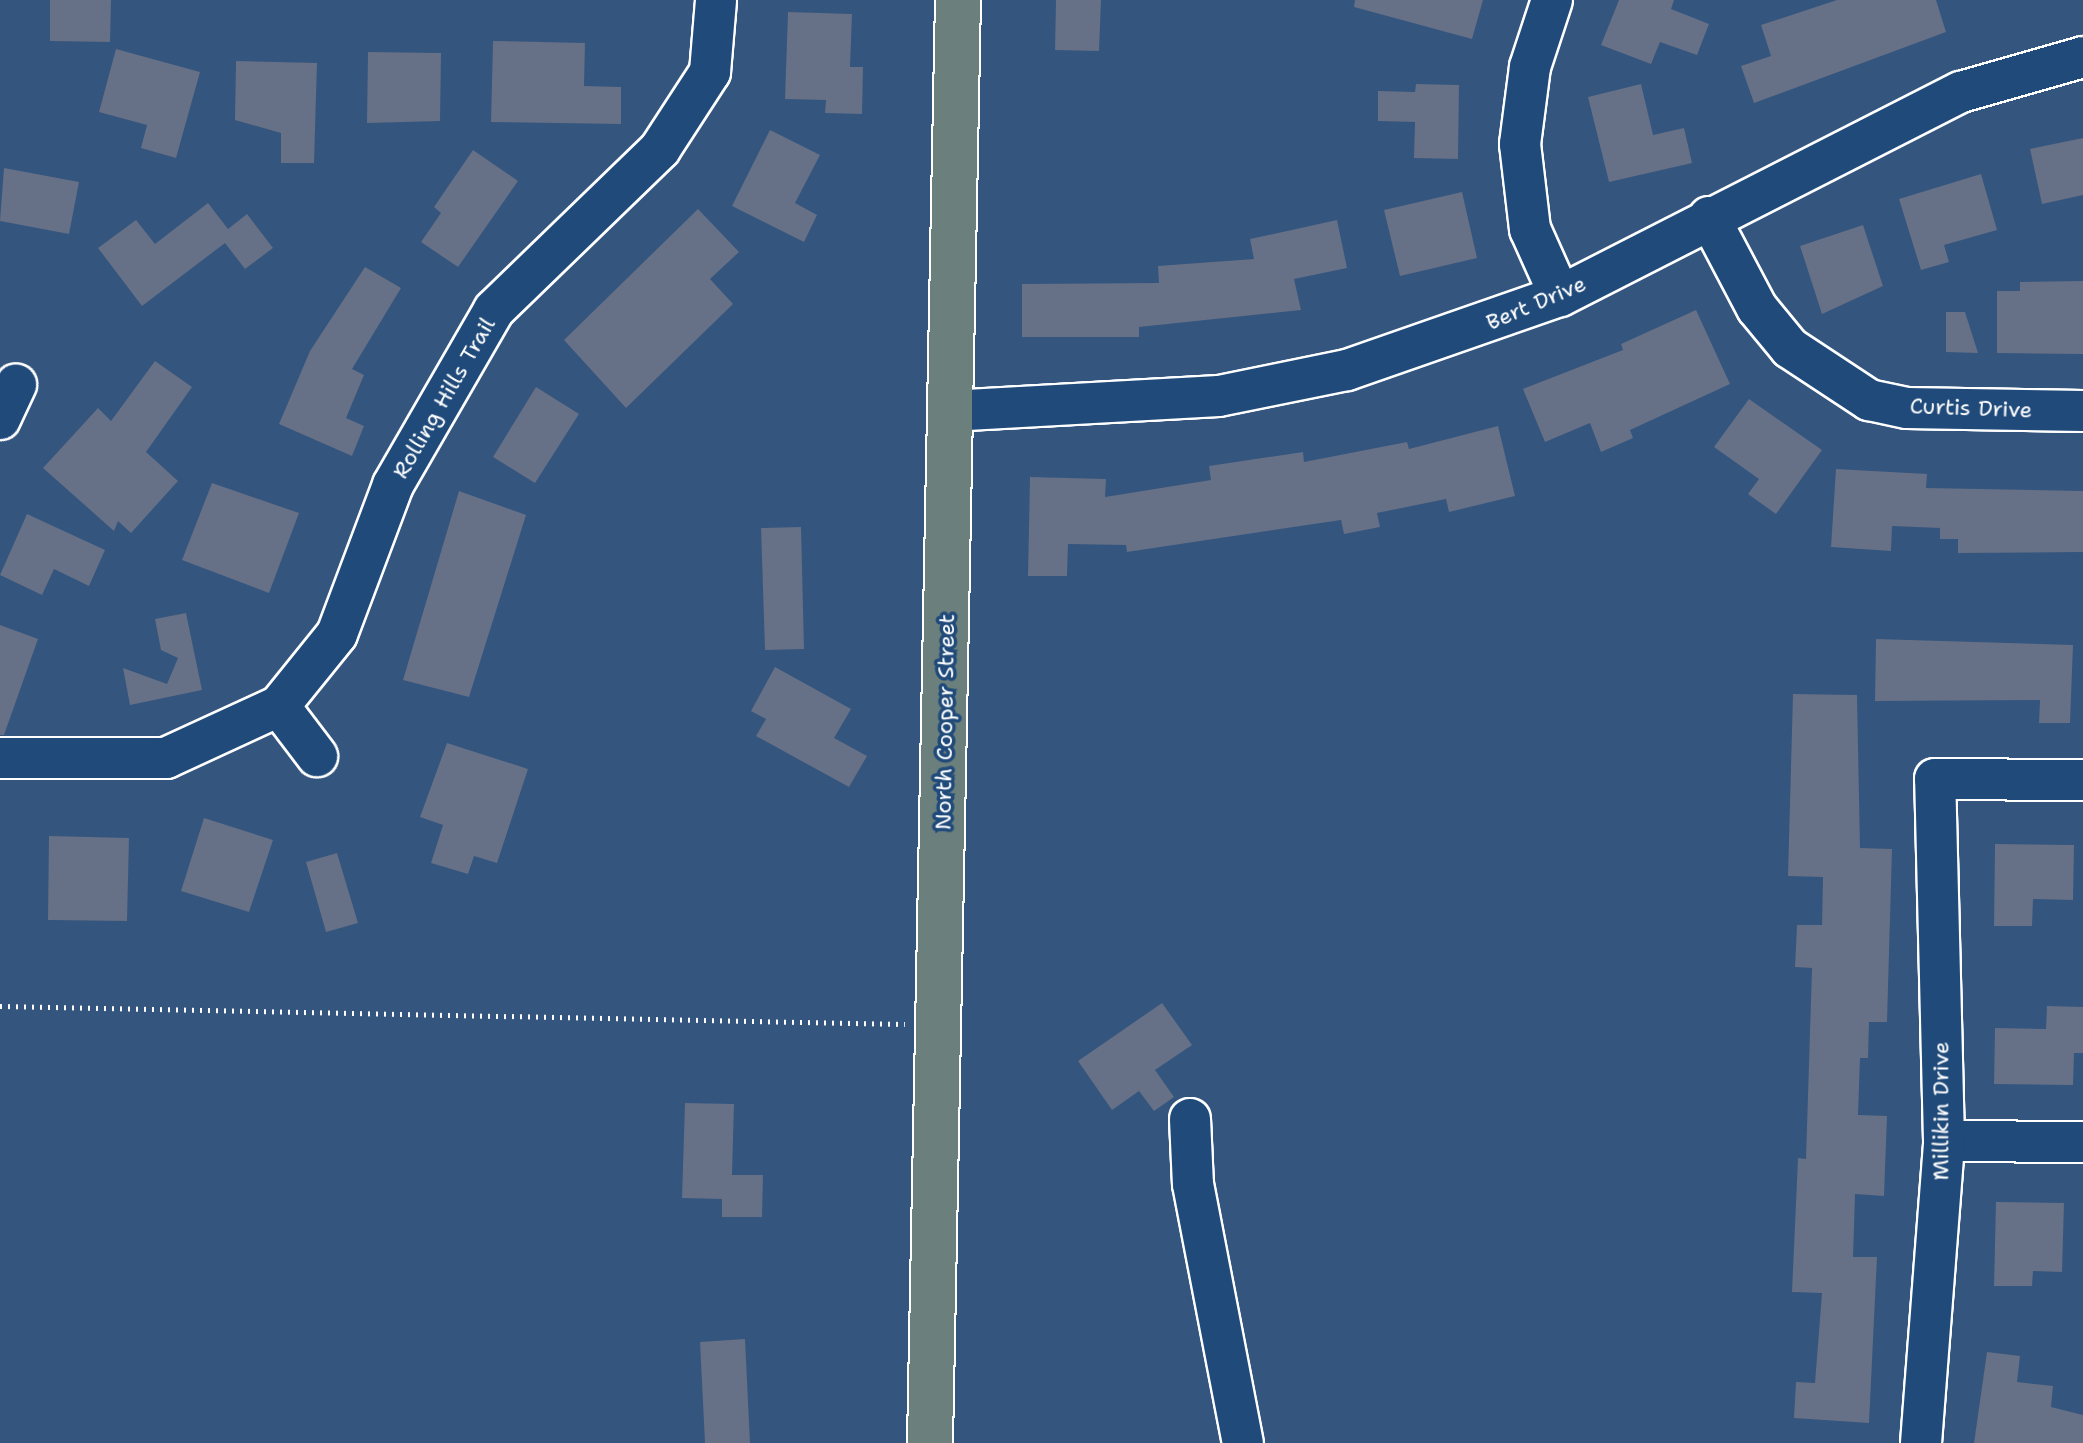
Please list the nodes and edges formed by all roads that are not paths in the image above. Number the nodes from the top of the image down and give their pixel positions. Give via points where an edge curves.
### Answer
1 (716, 0) edge
2 (958, 0) edge
3 (1552, 0) edge
4 (2083, 57) edge
5 (1709, 217) junction
6 (1560, 296) junction
7 (949, 411) junction
8 (2083, 411) edge
9 (279, 706) junction
10 (317, 756) dead end
11 (0, 758) edge
12 (2083, 780) edge
13 (1190, 1119) dead end
14 (1944, 1141) junction
15 (2083, 1142) edge
16 (930, 1443) edge
17 (1243, 1443) edge
18 (1921, 1443) edge

1 - 9 street, Rolling Hills Trail via 710,72 660,149 494,310 393,485 337,634
2 - 7 main road, North Cooper Street
3 - 6 street via 1530,67 1520,144 1530,229
4 - 5 street, Bert Drive via 1961,92
5 - 6 street, Bert Drive
5 - 8 street, Curtis Drive via 1757,308 1790,348 1869,400 1907,408
6 - 7 street, Bert Drive via 1347,370 1219,396
7 - 16 main road, North Cooper Street via 942,1025
9 - 10 street
9 - 11 street, Rolling Hills Trail via 166,758
12 - 14 street, Millikin Drive via 1935,779
13 - 17 street via 1193,1184
14 - 15 street
14 - 18 street, Millikin Drive

